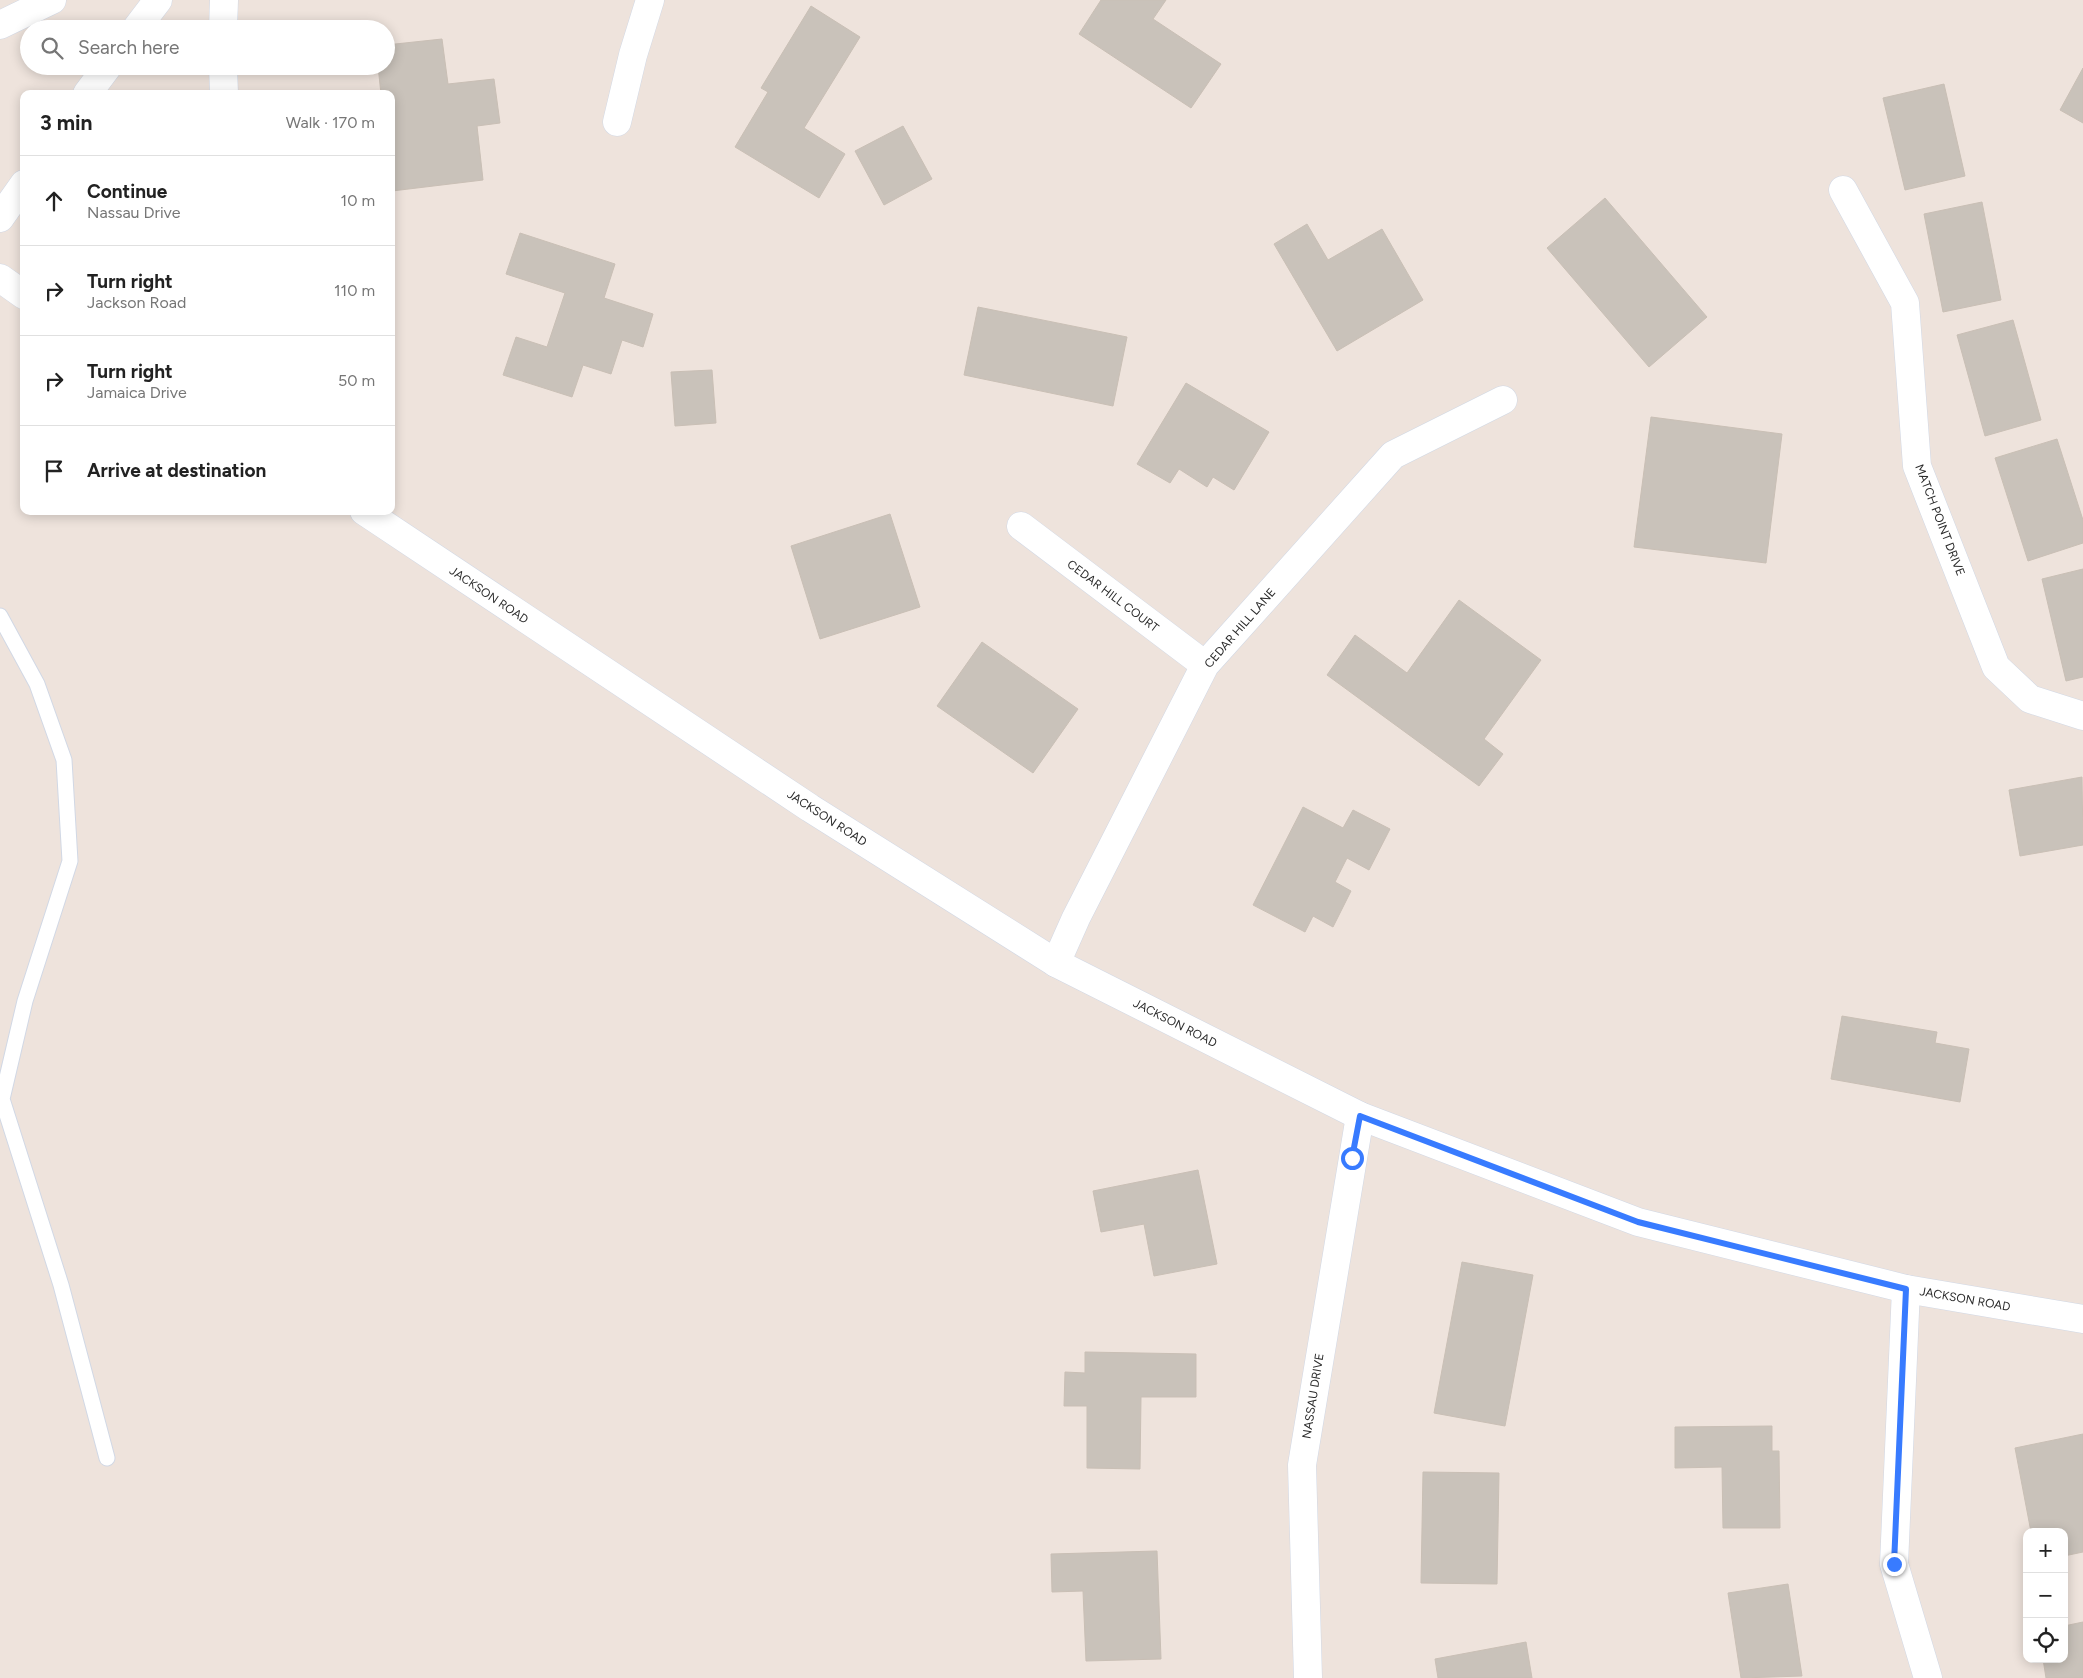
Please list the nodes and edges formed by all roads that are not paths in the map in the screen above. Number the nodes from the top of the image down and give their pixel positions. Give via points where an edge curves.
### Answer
1 (52, 0) edge
2 (158, 0) edge
3 (224, 0) edge
4 (650, 0) edge
5 (143, 20) edge
6 (223, 20) edge
7 (0, 25) edge
8 (101, 75) edge
9 (223, 75) edge
10 (90, 90) edge
11 (224, 90) edge
12 (617, 122) dead end
13 (20, 190) edge
14 (1843, 190) dead end
15 (0, 218) edge
16 (0, 278) edge
17 (20, 292) edge
18 (1503, 400) dead end
19 (370, 515) edge
20 (1021, 526) dead end
21 (0, 616) edge
22 (1205, 665) junction
23 (2083, 716) edge
24 (1056, 964) junction
25 (1360, 1116) junction
26 (1906, 1289) junction
27 (2083, 1319) edge
28 (107, 1458) dead end
29 (1308, 1678) edge
30 (1928, 1678) edge

1 - 7 street
2 - 5 street
3 - 6 street
4 - 12 street
8 - 10 street
9 - 11 street
13 - 15 street
14 - 23 street, MATCH POINT DRIVE via 1904,303 1918,466 1996,667 2030,699
16 - 17 street
18 - 22 street, CEDAR HILL LANE via 1393,455
19 - 24 street, JACKSON ROAD via 810,808
20 - 22 street, CEDAR HILL COURT
21 - 28 lane via 37,684 64,760 70,861 25,1001 2,1099 61,1285
22 - 24 street, CEDAR HILL LANE via 1076,918
24 - 25 street, JACKSON ROAD
25 - 26 street, JACKSON ROAD via 1638,1222
25 - 29 street, NASSAU DRIVE via 1302,1465
26 - 27 street, JACKSON ROAD
26 - 30 street via 1894,1564

